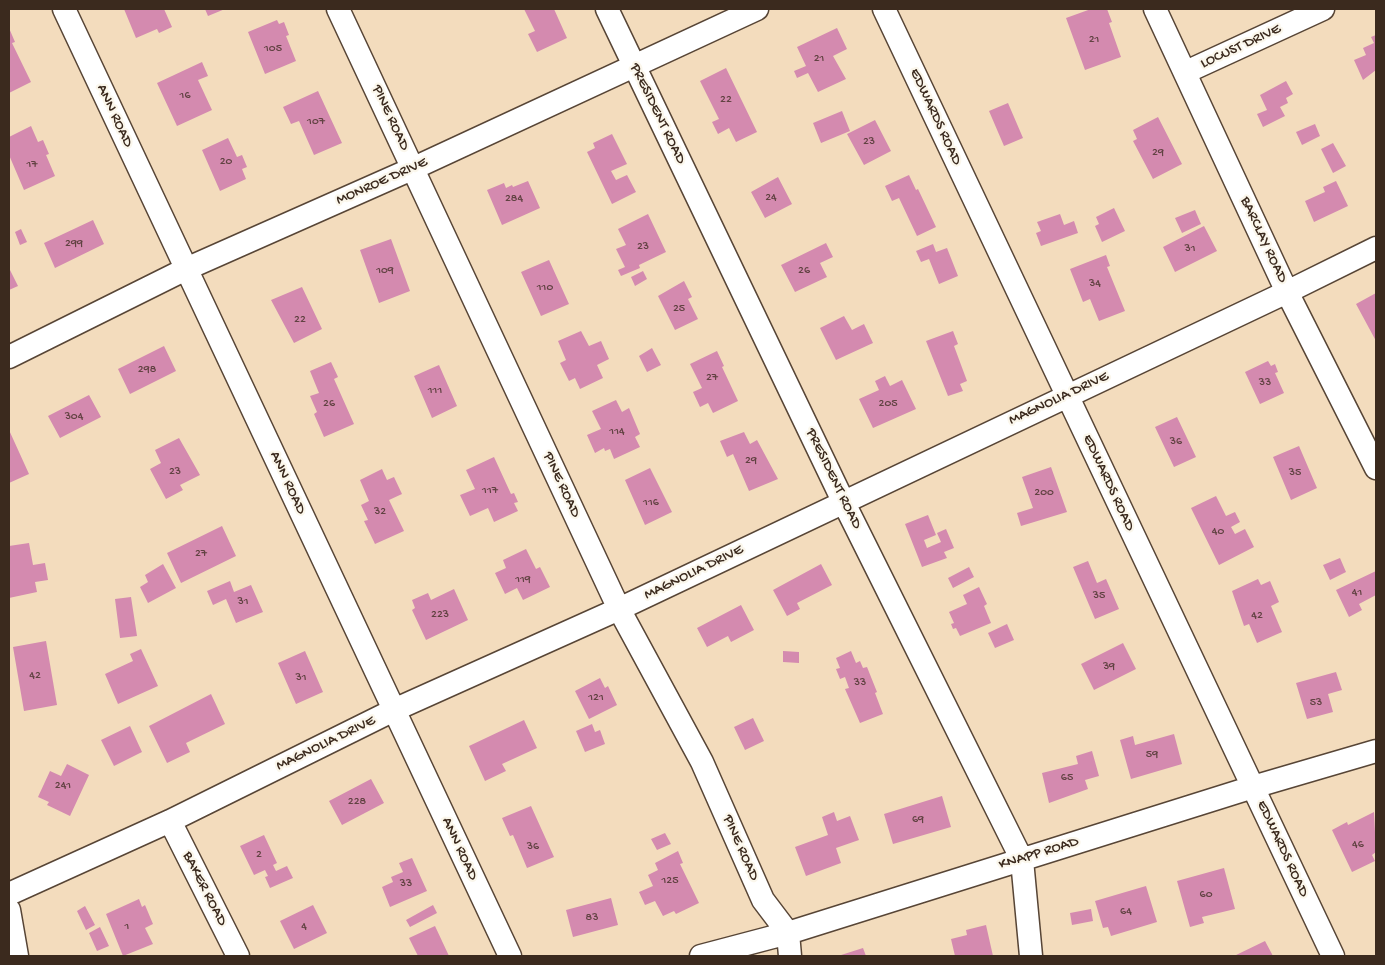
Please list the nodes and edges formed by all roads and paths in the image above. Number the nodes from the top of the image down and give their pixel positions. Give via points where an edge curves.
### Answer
1 (64, 9) edge
2 (338, 9) edge
3 (607, 9) edge
4 (757, 9) edge
5 (884, 9) edge
6 (1155, 9) edge
7 (1323, 9) edge
8 (634, 66) junction
9 (1186, 72) junction
10 (414, 168) junction
11 (1376, 248) edge
12 (186, 269) junction
13 (1287, 292) junction
14 (9, 357) edge
15 (1067, 396) junction
16 (1376, 468) edge
17 (843, 501) junction
18 (619, 609) junction
19 (394, 710) junction
20 (1376, 751) edge
21 (1253, 787) junction
22 (170, 821) junction
23 (1022, 860) junction
24 (9, 894) edge
25 (9, 910) edge
26 (788, 933) junction
27 (17, 956) edge
28 (238, 956) edge
29 (510, 956) edge
30 (702, 956) edge
31 (790, 956) edge
32 (1031, 956) edge
33 (1333, 956) edge

1 - 12 street, ANN ROAD
2 - 10 street, PINE ROAD
3 - 8 street, PRESIDENT ROAD
4 - 8 street, MONROE DRIVE
5 - 15 street, EDWARDS ROAD
6 - 9 street, BARCLAY ROAD
7 - 9 street, LOCUST DRIVE
8 - 10 street, MONROE DRIVE
8 - 17 street, PRESIDENT ROAD
9 - 13 street, BARCLAY ROAD
10 - 12 street, MONROE DRIVE
10 - 18 street, PINE ROAD
11 - 13 street, MAGNOLIA DRIVE
12 - 14 street, MONROE DRIVE
12 - 19 street, ANN ROAD
13 - 15 street, MAGNOLIA DRIVE
13 - 16 street, BARCLAY ROAD
15 - 17 street, MAGNOLIA DRIVE
15 - 21 street, EDWARDS ROAD
17 - 18 street, MAGNOLIA DRIVE
17 - 23 street, PRESIDENT ROAD
18 - 19 street, MAGNOLIA DRIVE
18 - 26 street, PINE ROAD via 702,762 764,900
19 - 22 street, MAGNOLIA DRIVE
19 - 29 street, ANN ROAD
20 - 21 street, KNAPP ROAD
21 - 23 street, KNAPP ROAD
21 - 33 street, EDWARDS ROAD
22 - 24 street, MAGNOLIA DRIVE
22 - 28 street, BAKER ROAD
23 - 26 street, KNAPP ROAD
23 - 32 street, PRESIDENT ROAD
25 - 27 street
26 - 30 street, KNAPP ROAD
26 - 31 street

